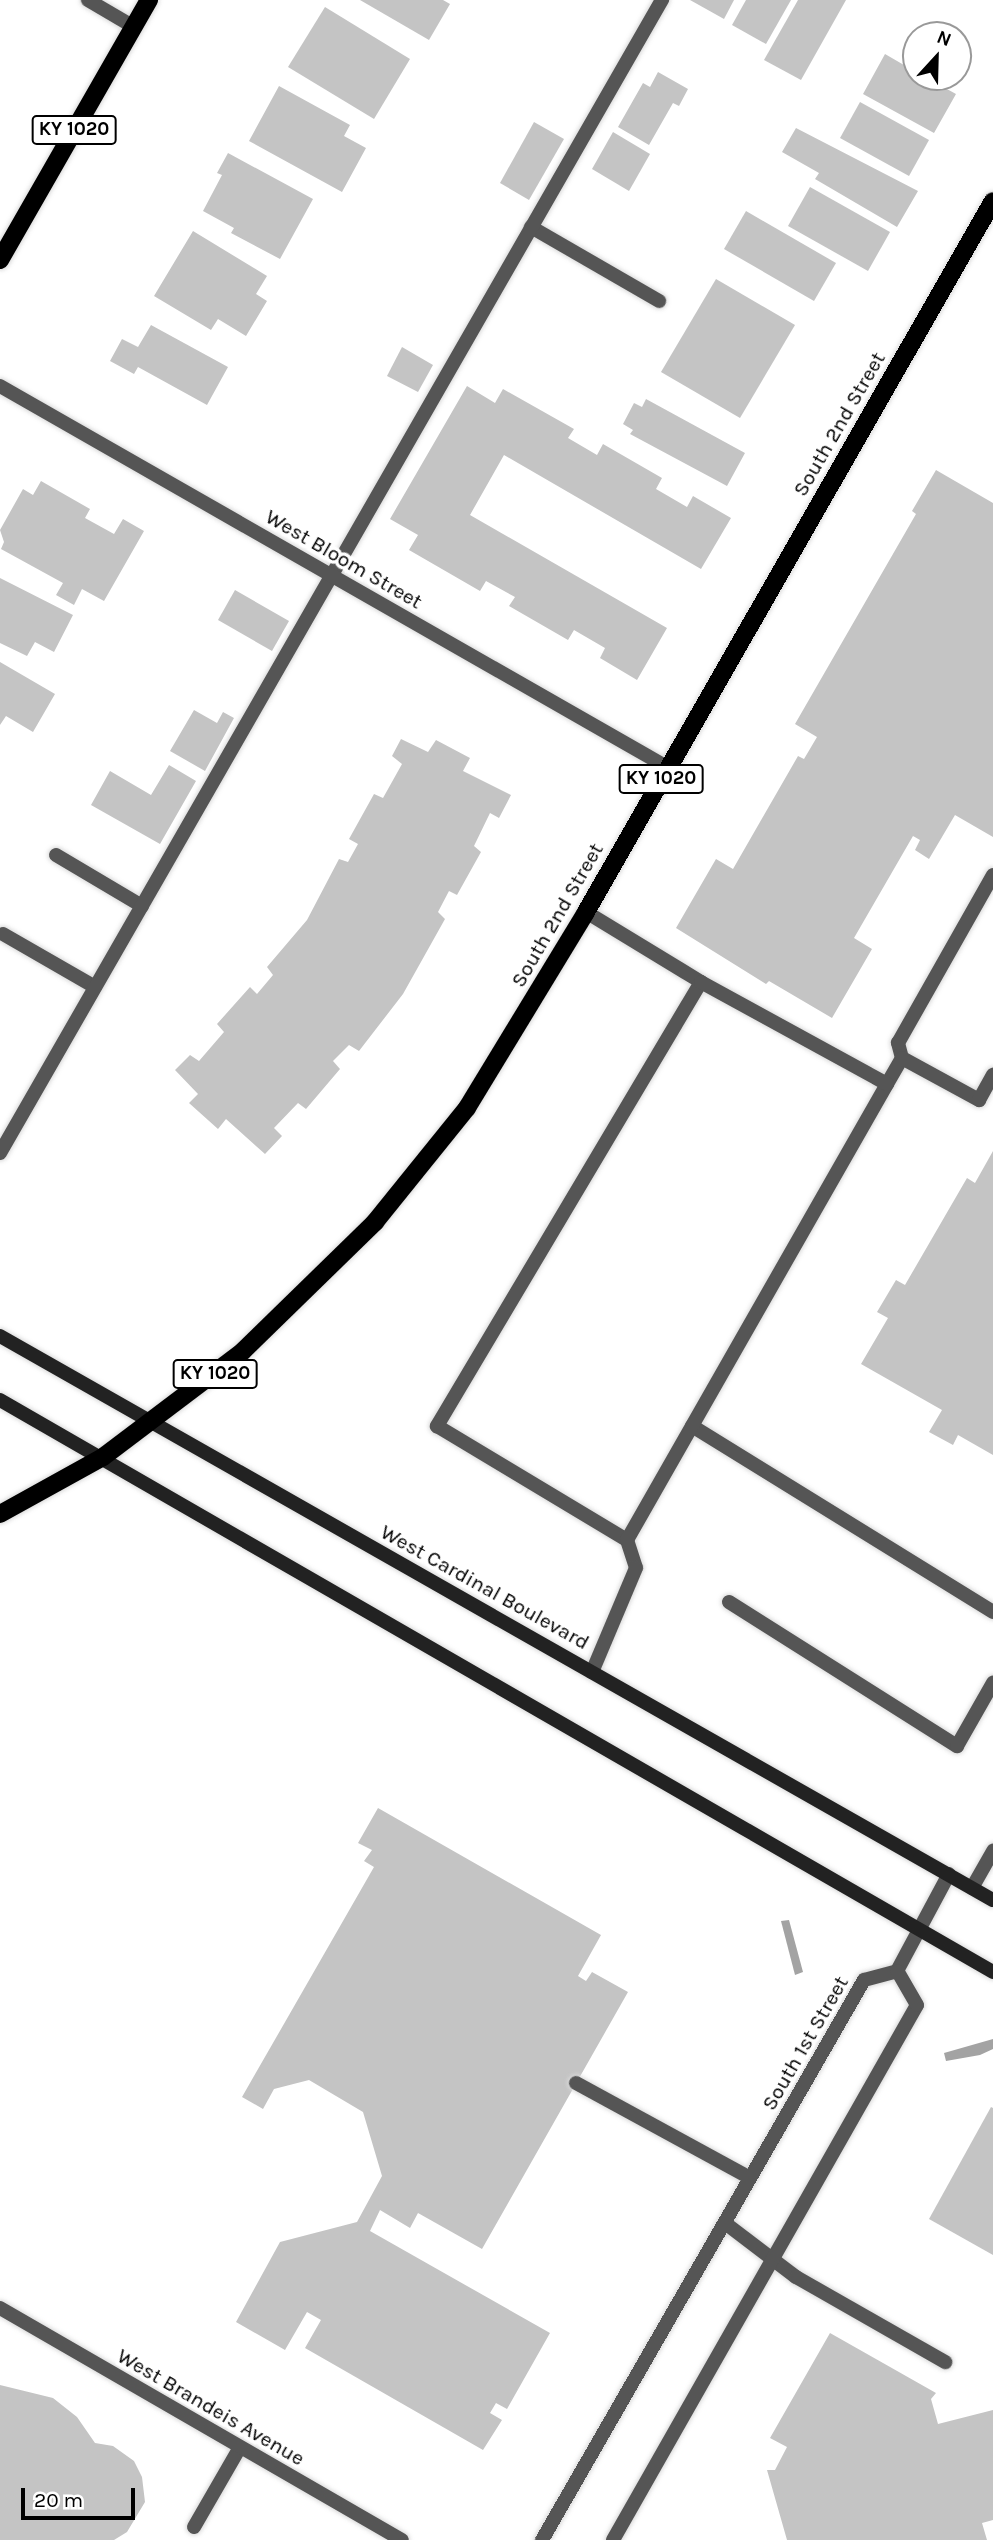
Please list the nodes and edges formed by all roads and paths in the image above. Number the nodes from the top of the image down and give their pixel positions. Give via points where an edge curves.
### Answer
1 (88, 0) edge
2 (149, 0) edge
3 (662, 0) edge
4 (134, 27) junction
5 (993, 201) edge
6 (531, 227) junction
7 (0, 260) edge
8 (659, 301) dead end
9 (0, 386) edge
10 (331, 576) junction
11 (667, 767) junction
12 (56, 855) dead end
13 (993, 876) edge
14 (142, 906) junction
15 (586, 912) junction
16 (3, 934) dead end
17 (701, 982) junction
18 (95, 987) junction
19 (900, 1050) junction
20 (993, 1074) edge
21 (887, 1084) junction
22 (0, 1153) edge
23 (0, 1336) edge
24 (0, 1401) edge
25 (149, 1423) junction
26 (692, 1426) junction
27 (103, 1457) junction
28 (0, 1514) edge
29 (627, 1540) junction
30 (729, 1602) dead end
31 (993, 1612) edge
32 (592, 1672) junction
33 (993, 1683) edge
34 (993, 1851) edge
35 (949, 1874) junction
36 (972, 1888) junction
37 (993, 1900) edge
38 (918, 1931) junction
39 (897, 1971) junction
40 (993, 1972) edge
41 (576, 2083) dead end
42 (750, 2178) junction
43 (725, 2223) junction
44 (774, 2261) junction
45 (0, 2308) edge
46 (945, 2361) dead end
47 (239, 2449) junction
48 (194, 2527) dead end
49 (402, 2540) edge
50 (542, 2540) edge
51 (613, 2540) edge

1 - 4 street
2 - 4 main road, KY 1020
3 - 6 street
4 - 7 main road, KY 1020
5 - 11 main road, South 2nd Street / KY 1020
6 - 8 street
6 - 10 street
9 - 10 street, West Bloom Street
10 - 11 street, West Bloom Street
10 - 14 street
11 - 15 main road, South 2nd Street / KY 1020
12 - 14 street
13 - 19 street
14 - 18 street
15 - 17 street
15 - 25 main road, South 2nd Street / KY 1020 via 467,1108 375,1222 243,1351
16 - 18 street
17 - 21 street
17 - 29 street via 437,1426
18 - 22 street
19 - 20 street via 979,1100
19 - 21 street
21 - 26 street
23 - 25 main road, West Cardinal Boulevard
24 - 27 main road
25 - 27 main road, South 2nd Street / KY 1020
25 - 32 main road, West Cardinal Boulevard
26 - 29 street
26 - 31 street
27 - 28 main road, South 2nd Street / KY 1020
27 - 38 main road
29 - 32 street via 636,1568
30 - 33 street via 957,1746
32 - 35 main road, West Cardinal Boulevard
34 - 36 street
35 - 36 main road, West Cardinal Boulevard
35 - 38 street
36 - 37 main road, West Cardinal Boulevard
38 - 39 street
38 - 40 main road
39 - 42 street, South 1st Street via 864,1980
39 - 44 street via 917,2005
41 - 42 street
42 - 43 street, South 1st Street
43 - 44 street
43 - 50 street, South 1st Street
44 - 46 street
44 - 51 street
45 - 47 street, West Brandeis Avenue
47 - 48 street
47 - 49 street, West Brandeis Avenue

